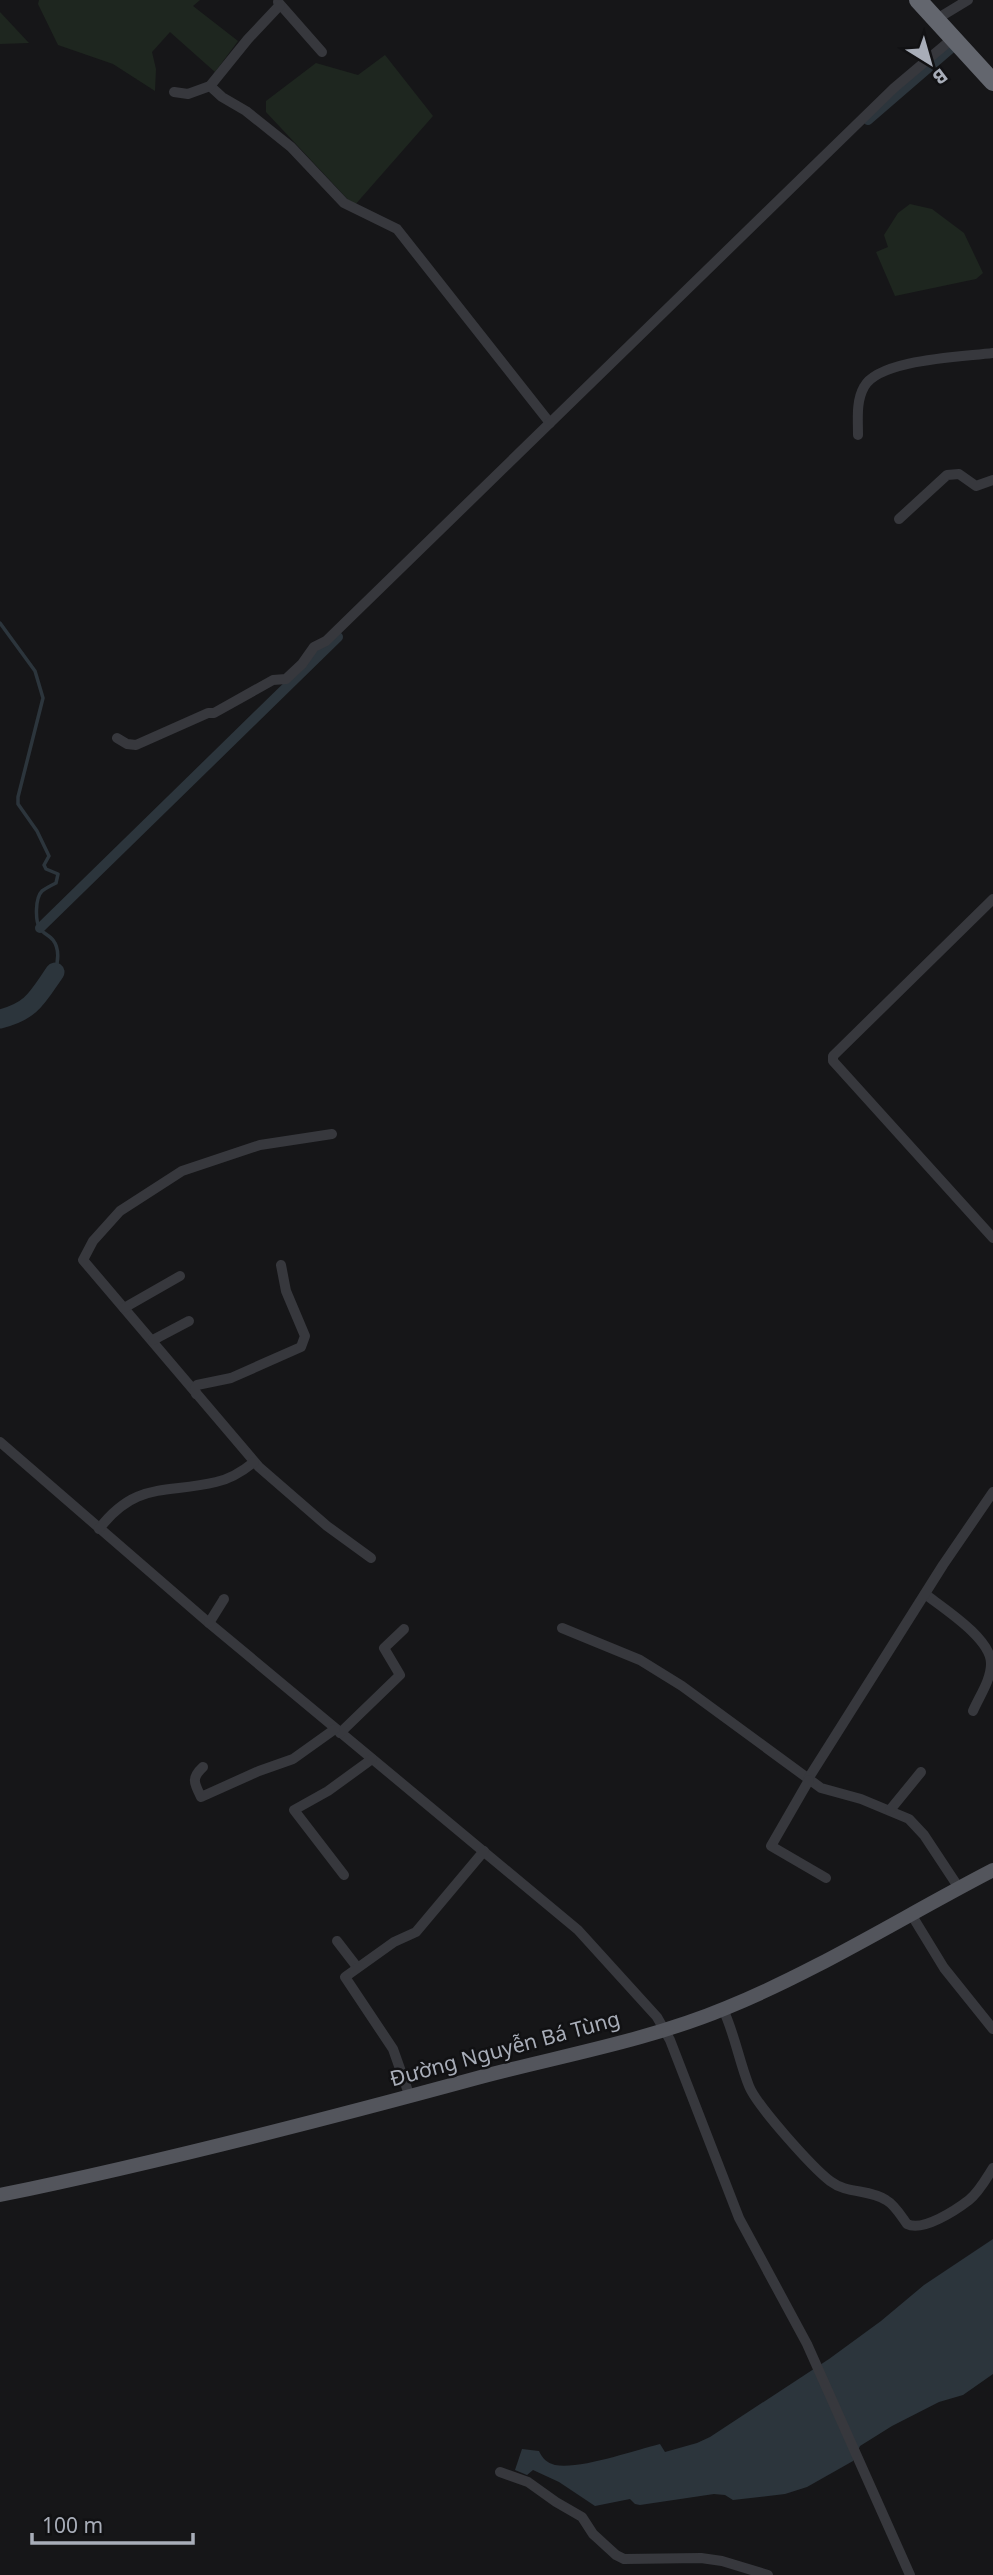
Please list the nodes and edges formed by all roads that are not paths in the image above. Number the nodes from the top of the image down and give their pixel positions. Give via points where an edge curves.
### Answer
1 (918, 0) edge
2 (968, 0) edge
3 (278, 3) edge
4 (935, 20) junction
5 (952, 39) junction
6 (322, 52) dead end
7 (993, 82) edge
8 (210, 86) junction
9 (174, 92) dead end
10 (993, 354) edge
11 (550, 423) junction
12 (858, 435) dead end
13 (993, 480) edge
14 (899, 519) dead end
15 (117, 738) dead end
16 (993, 900) edge
17 (332, 1134) dead end
18 (993, 1238) edge
19 (281, 1265) dead end
20 (180, 1276) dead end
21 (124, 1308) junction
22 (189, 1321) dead end
23 (153, 1340) junction
24 (196, 1394) junction
25 (0, 1442) edge
26 (254, 1462) junction
27 (993, 1492) edge
28 (100, 1529) junction
29 (371, 1558) dead end
30 (925, 1594) junction
31 (224, 1600) dead end
32 (209, 1623) junction
33 (562, 1628) dead end
34 (404, 1629) dead end
35 (973, 1711) dead end
36 (337, 1731) junction
37 (372, 1759) junction
38 (203, 1767) dead end
39 (921, 1772) dead end
40 (808, 1779) junction
41 (890, 1810) junction
42 (484, 1851) junction
43 (993, 1870) edge
44 (344, 1875) dead end
45 (827, 1878) dead end
46 (959, 1888) junction
47 (911, 1914) junction
48 (337, 1941) dead end
49 (357, 1967) junction
50 (723, 2009) junction
51 (664, 2028) junction
52 (993, 2029) edge
53 (406, 2098) junction
54 (993, 2168) edge
55 (0, 2195) edge
56 (500, 2472) dead end
57 (768, 2575) edge
58 (910, 2575) edge

1 - 4 highway
2 - 4 street
3 - 6 street
3 - 8 street
4 - 5 highway
5 - 7 highway
5 - 11 street via 894,88
8 - 9 street via 188,94
8 - 11 street via 291,147 344,203 397,229
10 - 12 street via 933,360 876,374 861,393
11 - 15 street via 286,678 136,745
13 - 14 street via 976,486 959,474 947,475
16 - 18 street via 833,1056
17 - 21 street via 260,1145 182,1171 120,1211 83,1260
19 - 24 street via 286,1291 305,1336 301,1347 231,1378 197,1385
20 - 21 street
21 - 23 street
22 - 23 street
23 - 24 street
24 - 26 street
25 - 28 street
26 - 28 street via 218,1482 139,1494 112,1513
26 - 29 street
27 - 30 street
28 - 32 street
30 - 35 street via 980,1639 989,1653 990,1674
30 - 40 street
31 - 32 street
32 - 36 street
33 - 40 street via 640,1660
34 - 36 street via 384,1648 400,1675
36 - 37 street
36 - 38 street via 293,1759 201,1797 193,1779
37 - 42 street
37 - 44 street via 294,1810
39 - 41 street
40 - 41 street via 821,1788
40 - 45 street via 771,1846
41 - 46 street via 909,1819 924,1835
42 - 49 street via 416,1933
42 - 51 street via 578,1930
43 - 46 main road, Đường Nguyễn Bá Tùng
46 - 47 main road, Đường Nguyễn Bá Tùng
47 - 50 main road, Đường Nguyễn Bá Tùng via 788,1981
47 - 52 street via 944,1968
48 - 49 street
49 - 53 street via 345,1977 393,2049
50 - 51 main road, Đường Nguyễn Bá Tùng
50 - 54 street via 749,2087 794,2144 838,2186 885,2199 912,2227 930,2223 970,2200
51 - 53 main road, Đường Nguyễn Bá Tùng
51 - 58 street via 739,2218 807,2344
53 - 55 main road, Đường Nguyễn Bá Tùng
56 - 57 street via 528,2482 582,2517 593,2534 624,2559 701,2558

